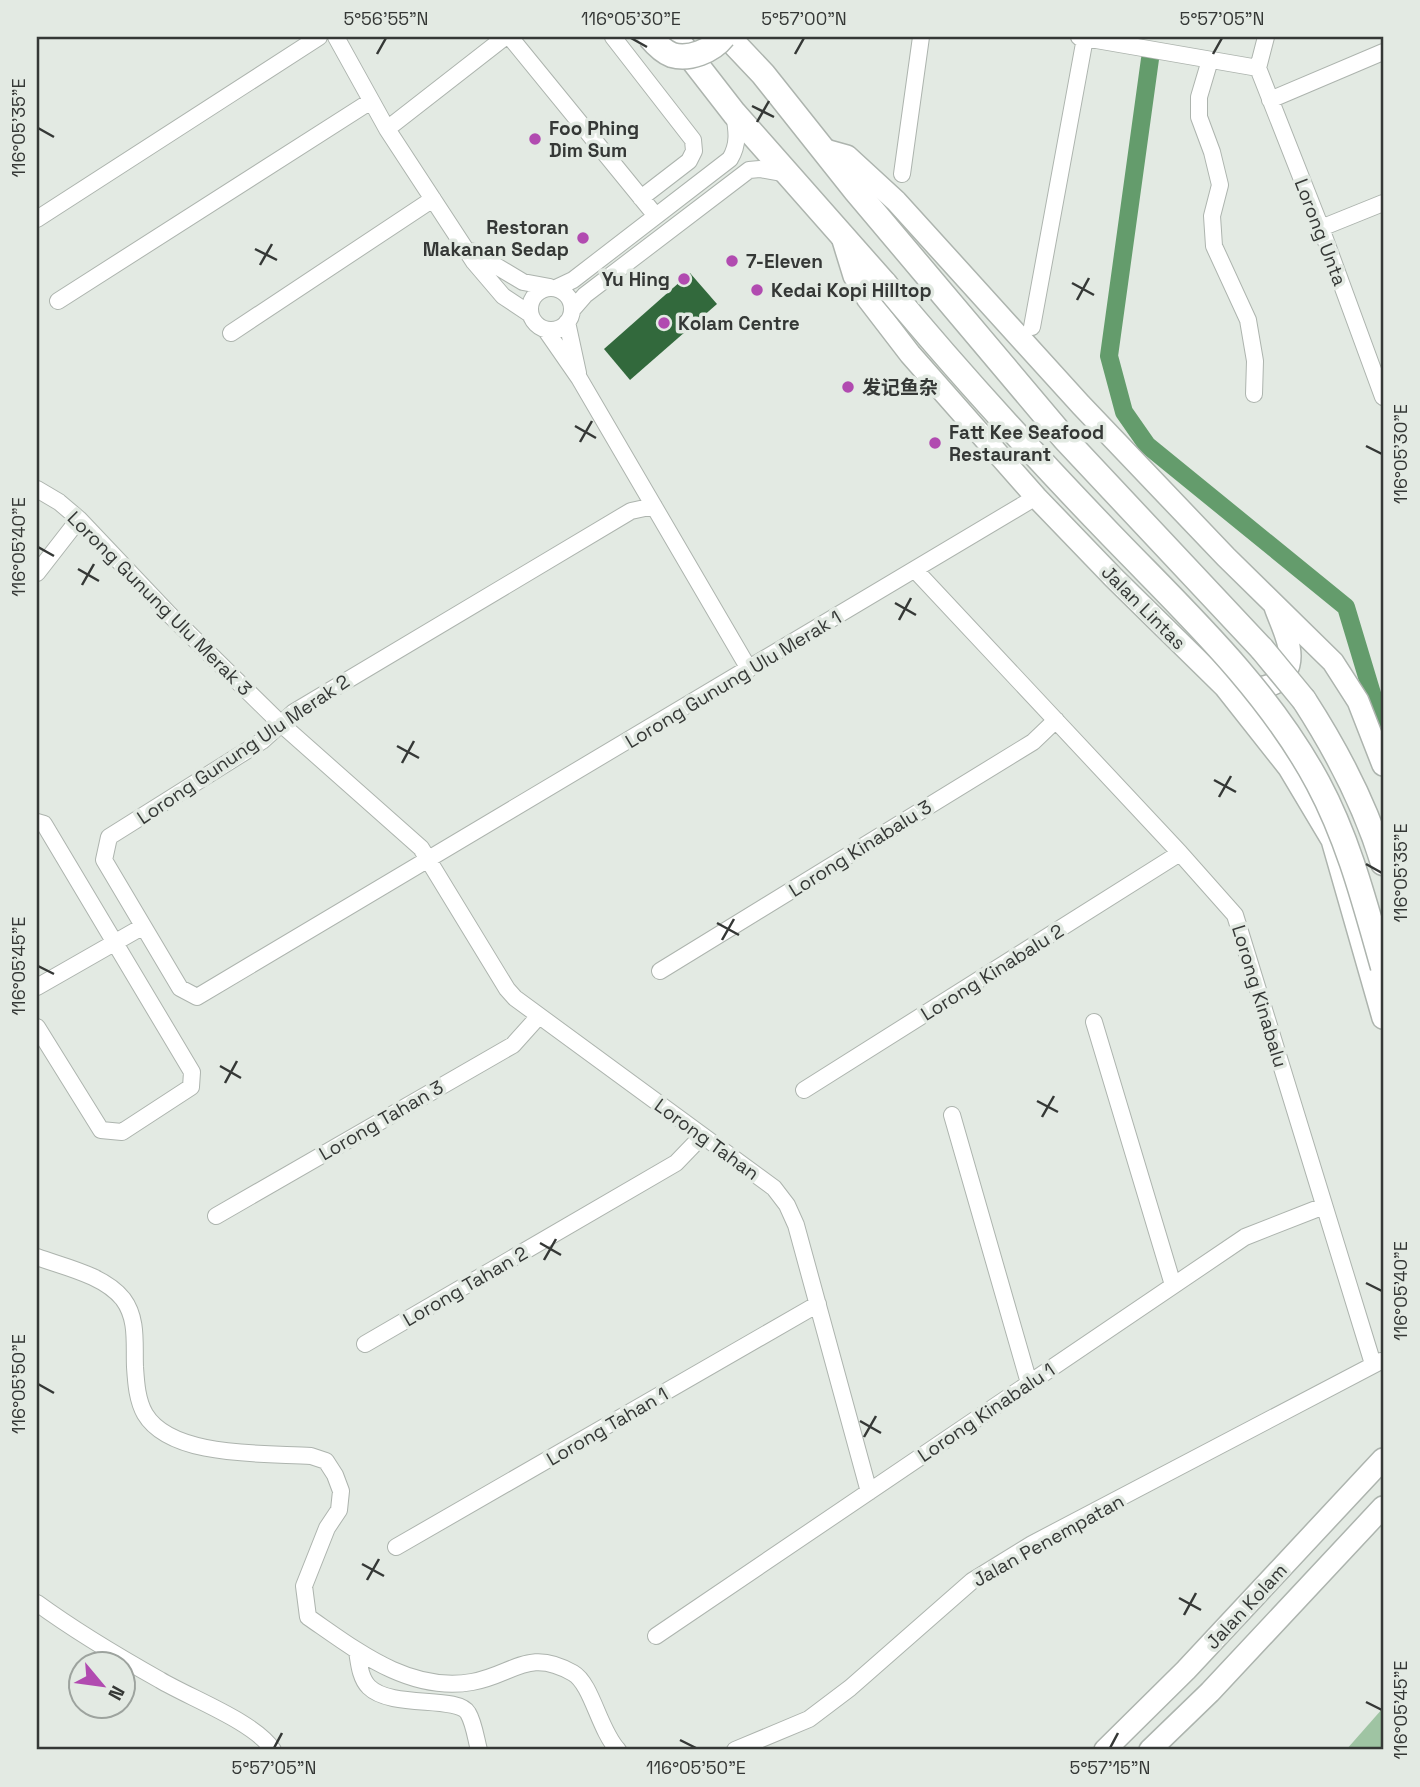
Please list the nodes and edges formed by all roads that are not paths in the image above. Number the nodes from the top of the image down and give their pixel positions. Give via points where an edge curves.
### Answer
1 (318, 37) edge
2 (336, 37) edge
3 (508, 37) edge
4 (613, 37) edge
5 (650, 37) edge
6 (675, 37) edge
7 (725, 37) edge
8 (748, 37) edge
9 (921, 37) edge
10 (1082, 37) edge
11 (1266, 37) edge
12 (1383, 52) edge
13 (1210, 60) junction
14 (1258, 68) junction
15 (762, 74) junction
16 (1270, 100) junction
17 (371, 101) junction
18 (734, 113) junction
19 (387, 129) junction
20 (822, 149) junction
21 (788, 174) junction
22 (902, 174) dead end
23 (641, 198) junction
24 (433, 199) junction
25 (1383, 203) edge
26 (656, 216) junction
27 (37, 219) edge
28 (1321, 228) junction
29 (841, 233) junction
30 (466, 248) junction
31 (553, 288) junction
32 (58, 301) dead end
33 (530, 314) junction
34 (570, 316) junction
35 (1032, 327) dead end
36 (545, 329) junction
37 (230, 333) dead end
38 (1377, 359) edge
39 (579, 379) junction
40 (1254, 394) dead end
41 (1383, 397) edge
42 (37, 489) edge
43 (1036, 497) junction
44 (654, 506) junction
45 (79, 519) junction
46 (916, 571) junction
47 (37, 573) edge
48 (1274, 602) junction
49 (1192, 657) junction
50 (749, 669) junction
51 (1056, 720) junction
52 (280, 723) junction
53 (1383, 765) edge
54 (37, 822) edge
55 (1180, 853) junction
56 (428, 858) junction
57 (1383, 863) edge
58 (142, 927) junction
59 (114, 943) junction
60 (1383, 967) edge
61 (660, 971) dead end
62 (37, 987) edge
63 (197, 997) joint
64 (539, 1016) junction
65 (1383, 1018) edge
66 (1094, 1021) dead end
67 (37, 1027) edge
68 (804, 1090) dead end
69 (952, 1115) dead end
70 (702, 1136) junction
71 (1324, 1206) junction
72 (216, 1216) dead end
73 (37, 1257) edge
74 (1173, 1285) junction
75 (818, 1304) junction
76 (365, 1344) dead end
77 (1378, 1362) edge
78 (1029, 1383) junction
79 (1383, 1458) edge
80 (1383, 1467) edge
81 (1361, 1482) junction
82 (869, 1492) junction
83 (1383, 1507) edge
84 (1383, 1517) edge
85 (1352, 1541) junction
86 (396, 1547) dead end
87 (37, 1602) edge
88 (656, 1636) dead end
89 (357, 1651) junction
90 (273, 1750) edge
91 (479, 1750) edge
92 (618, 1750) edge
93 (735, 1750) edge
94 (1105, 1750) edge
95 (1150, 1750) edge

1 - 27 street
2 - 17 street
3 - 19 street
3 - 23 street
4 - 23 street via 693,140 689,161
5 - 7 highway, bridge via 669,54 685,56 711,48
6 - 18 highway, Jalan Lintas
7 - 15 highway
8 - 15 street
9 - 22 street
10 - 13 street
10 - 35 street
11 - 14 street
12 - 16 street
13 - 14 street
13 - 40 street via 1199,97 1199,117 1220,185 1212,216 1214,246 1248,320 1255,362
14 - 16 street, Lorong Unta
15 - 20 highway
16 - 28 street, Lorong Unta
17 - 19 street
17 - 32 street
18 - 21 highway, Jalan Lintas
18 - 26 street via 738,134 730,159
19 - 24 street
20 - 48 main road via 847,156 896,201 1081,405
20 - 57 highway, bridge via 1065,439 1304,700 1350,778
21 - 29 highway, Jalan Lintas
21 - 34 street via 748,170 585,295
23 - 26 street
24 - 30 street
24 - 37 street
25 - 28 street
26 - 31 street via 573,280
28 - 38 street, Lorong Unta
29 - 43 main road, Jalan Lintas via 854,276 880,317
29 - 60 highway, Jalan Lintas, bridge via 984,399 1229,659 1289,735 1343,837
30 - 31 street via 523,282
30 - 33 street via 503,296
31 - 33 street via 533,296
31 - 34 street via 569,299
33 - 36 street
34 - 36 street via 557,329
34 - 39 street
36 - 39 street
38 - 41 street, Lorong Unta
39 - 44 street
42 - 45 street, Lorong Gunung Ulu Merak 3
43 - 46 street, Lorong Gunung Ulu Merak 1
43 - 49 main road, Jalan Lintas
44 - 50 street
44 - 52 street, Lorong Gunung Ulu Merak 2 via 631,511
45 - 47 street
45 - 52 street, Lorong Gunung Ulu Merak 3
46 - 50 street, Lorong Gunung Ulu Merak 1
46 - 51 street, Lorong Kinabalu
48 - 49 main road via 1290,657 1277,682 1253,689
48 - 53 main road via 1348,683
49 - 65 main road, Jalan Lintas via 1224,687 1289,768 1332,840
50 - 56 street, Lorong Gunung Ulu Merak 1
51 - 55 street, Lorong Kinabalu
51 - 61 street, Lorong Kinabalu 3 via 1033,742
52 - 56 street, Lorong Gunung Ulu Merak 3
52 - 58 street, Lorong Gunung Ulu Merak 2 via 262,741 109,837 104,860
54 - 59 street via 44,824
55 - 68 street, Lorong Kinabalu 2
55 - 71 street, Lorong Kinabalu via 1235,915
56 - 63 street, Lorong Gunung Ulu Merak 1
56 - 64 street, Lorong Tahan via 507,989
58 - 59 street
58 - 63 street, Lorong Gunung Ulu Merak 2 via 180,988
59 - 62 street
59 - 67 street via 192,1072 191,1087 121,1132 102,1130
64 - 70 street, Lorong Tahan
64 - 72 street, Lorong Tahan 3 via 513,1045
66 - 74 street
69 - 78 street
70 - 75 street, Lorong Tahan via 775,1188 787,1205
70 - 76 street, Lorong Tahan 2 via 676,1163
71 - 74 street, Lorong Kinabalu 1 via 1245,1237
71 - 77 street, Lorong Kinabalu
73 - 89 street via 104,1284 125,1302 135,1330 138,1396 154,1426 212,1451 311,1456 326,1461 341,1491 339,1510 304,1587 308,1616
74 - 78 street, Lorong Kinabalu 1
75 - 82 street, Lorong Tahan
75 - 86 street, Lorong Tahan 1
77 - 93 street, Jalan Penempatan via 1032,1544 972,1581 809,1719
78 - 82 street, Lorong Kinabalu 1
79 - 81 main road, Jalan Kolam
80 - 81 main road
81 - 94 main road, Jalan Kolam
82 - 88 street, Lorong Kinabalu 1
83 - 85 main road, Jalan Kolam
84 - 85 main road
85 - 95 main road, Jalan Kolam
87 - 90 street via 158,1679 249,1727
89 - 91 street via 361,1673 370,1688 415,1703 463,1707 469,1713
89 - 92 street via 399,1674 435,1682 472,1682 537,1661 575,1674 588,1689 608,1740

